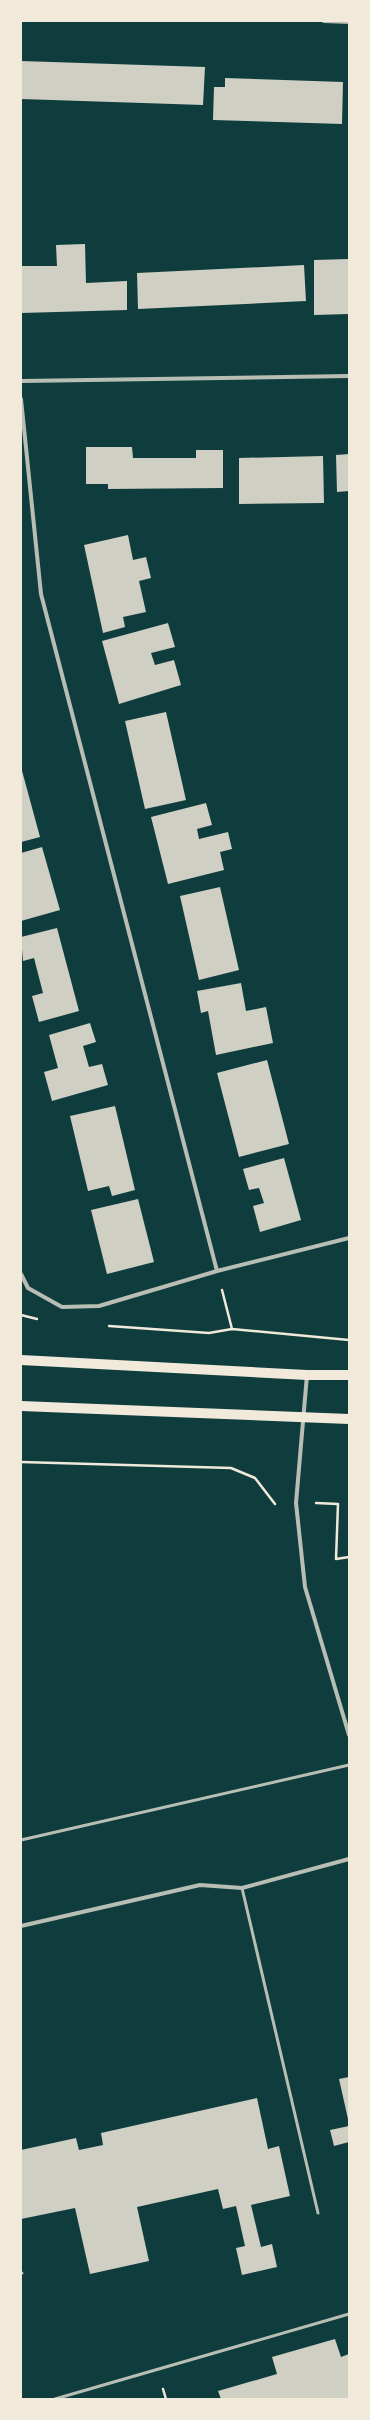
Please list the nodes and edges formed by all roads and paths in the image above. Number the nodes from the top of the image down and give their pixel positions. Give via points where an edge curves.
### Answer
1 (324, 21) edge
2 (349, 22) edge
3 (349, 376) edge
4 (21, 381) edge
5 (21, 399) edge
6 (349, 1238) edge
7 (217, 1271) junction
8 (21, 1274) edge
9 (21, 1316) edge
10 (43, 1320) dead end
11 (106, 1326) dead end
12 (232, 1329) junction
13 (349, 1340) edge
14 (21, 1360) edge
15 (307, 1375) junction
16 (349, 1375) edge
17 (21, 1406) edge
18 (302, 1417) junction
19 (349, 1418) edge
20 (21, 1462) edge
21 (296, 1503) junction
22 (349, 1557) edge
23 (349, 1736) edge
24 (349, 1765) edge
25 (21, 1840) edge
26 (349, 1859) edge
27 (242, 1888) junction
28 (21, 1926) edge
29 (318, 2213) dead end
30 (349, 2314) edge
31 (55, 2399) edge

1 - 2 street
3 - 4 street
5 - 7 street via 41,594
6 - 7 street
7 - 8 street via 99,1306 62,1307 28,1288
7 - 12 path
9 - 10 path
11 - 12 path via 209,1333
12 - 13 path
14 - 15 main road
15 - 16 main road
15 - 18 street
17 - 18 main road
18 - 19 main road
18 - 21 street
20 - 21 path via 231,1468 255,1478 273,1504
21 - 22 path via 338,1504 336,1559
21 - 23 street via 305,1587
24 - 25 lane
26 - 27 street
27 - 28 street via 200,1885
27 - 29 lane
30 - 31 lane

